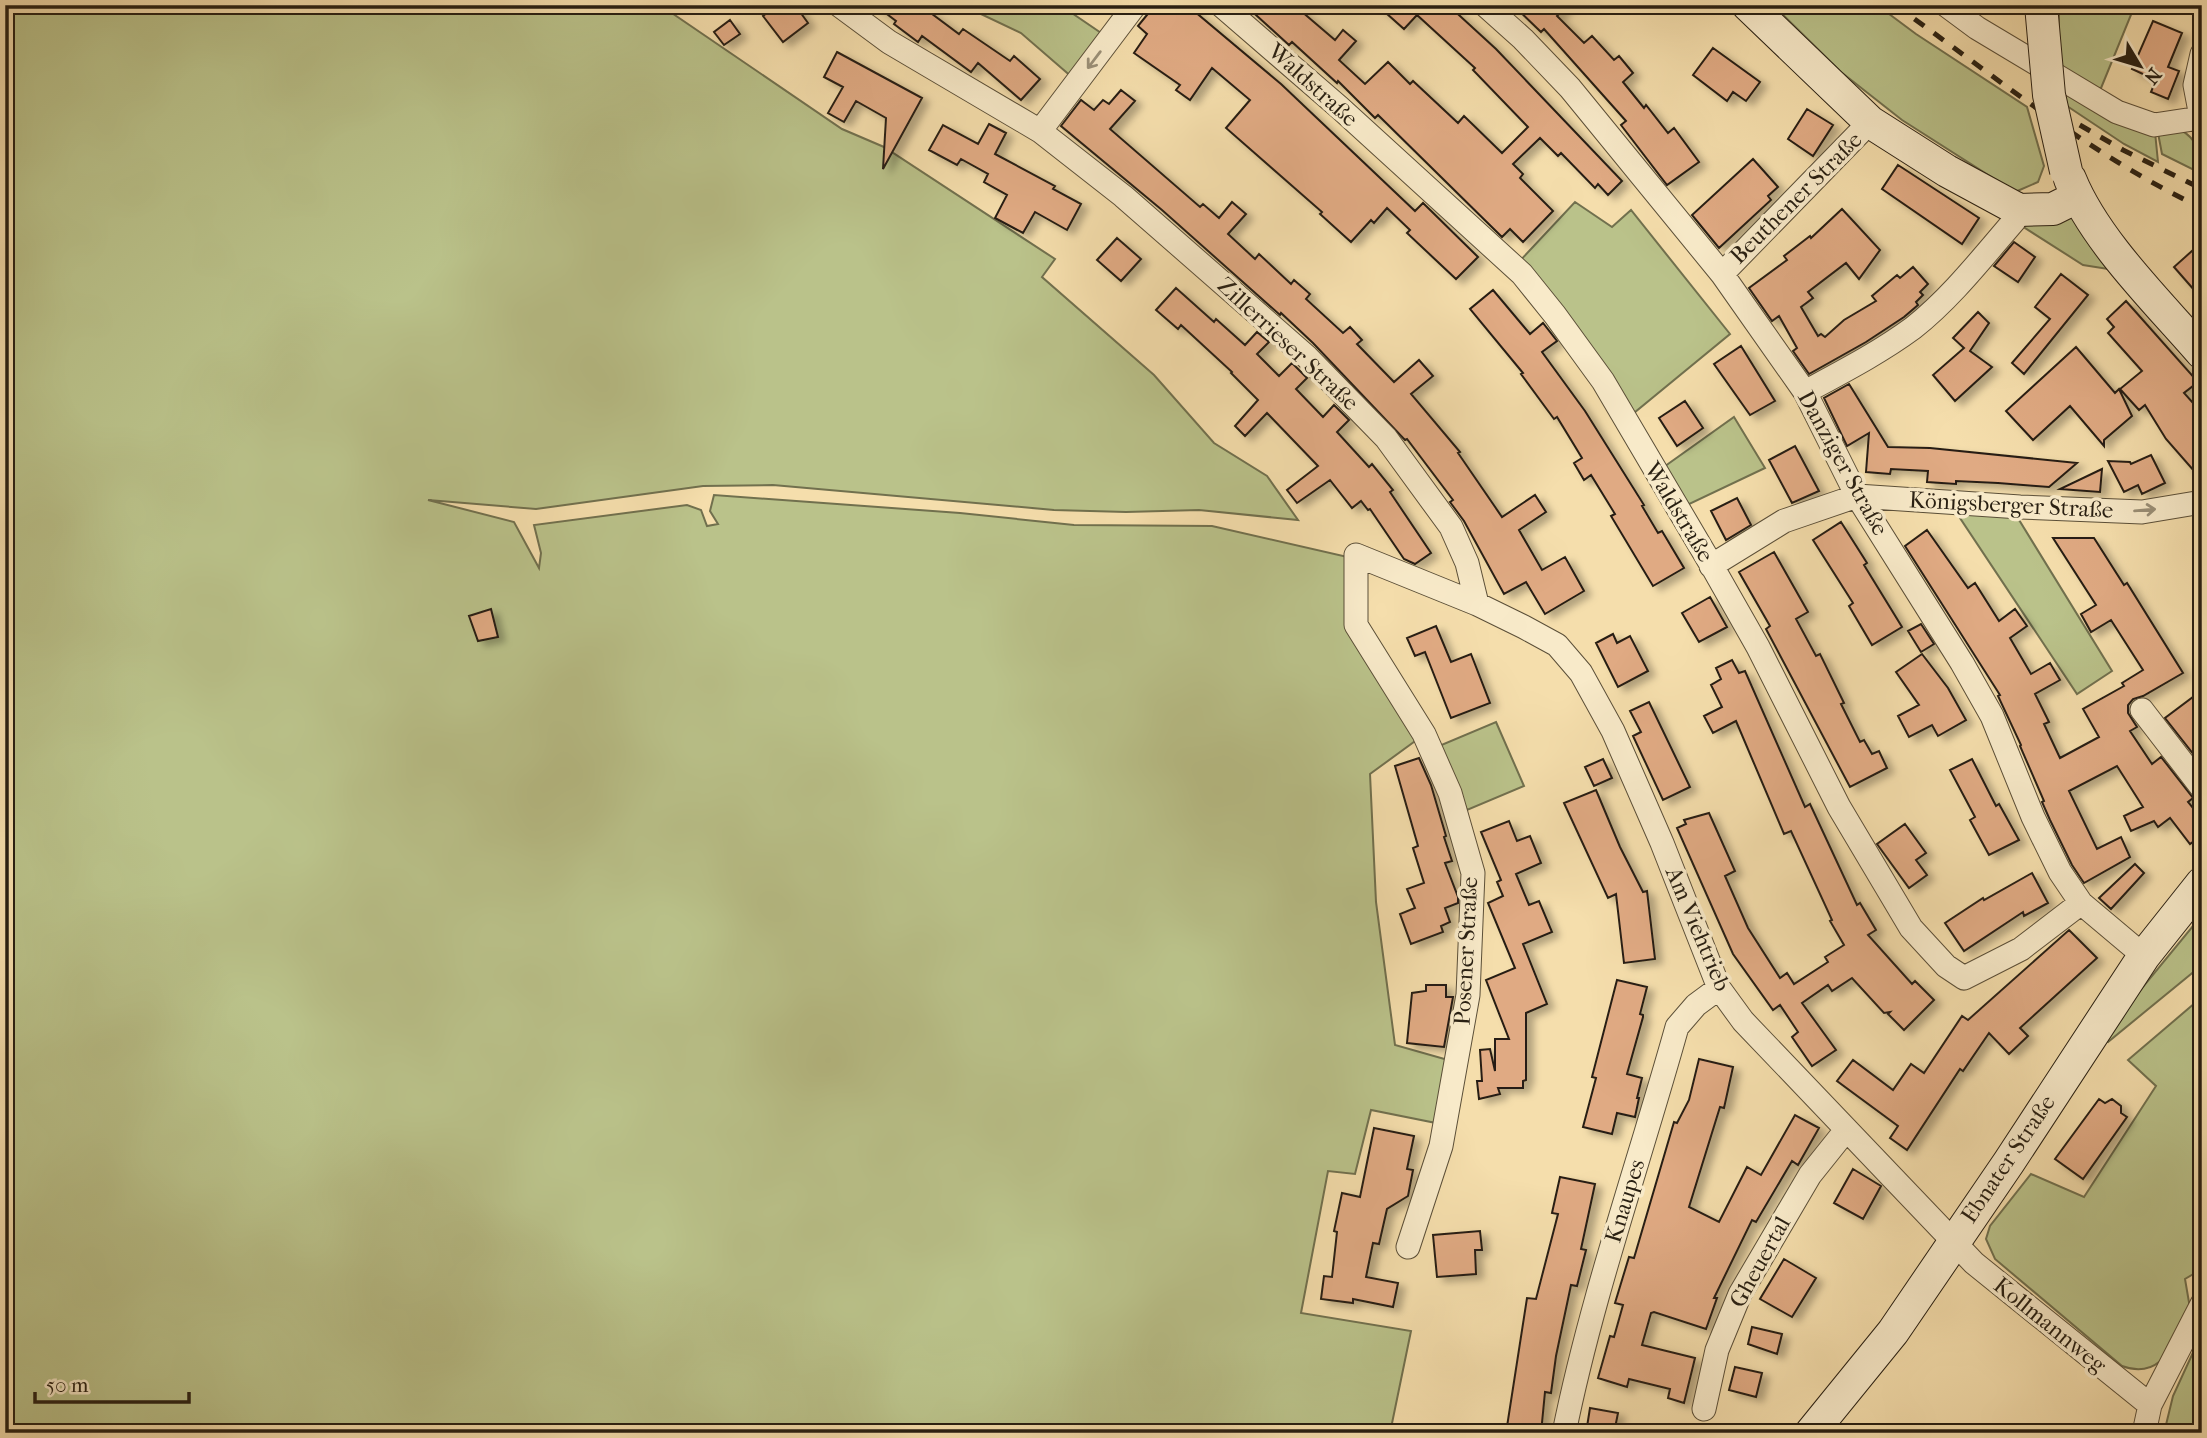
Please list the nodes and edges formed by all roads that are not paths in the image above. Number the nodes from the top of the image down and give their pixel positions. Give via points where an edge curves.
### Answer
1 (839, 5) edge
2 (1135, 5) edge
3 (1221, 5) edge
4 (1485, 5) edge
5 (1748, 5) edge
6 (1947, 5) edge
7 (2041, 5) edge
8 (2202, 54) edge
9 (2201, 120) edge
10 (1870, 122) junction
11 (1040, 131) junction
12 (2072, 184) junction
13 (2019, 210) junction
14 (1722, 274) junction
15 (2202, 353) edge
16 (1805, 392) junction
17 (1857, 496) junction
18 (2202, 502) edge
19 (1711, 566) junction
20 (1477, 604) junction
21 (2142, 710) dead end
22 (2202, 788) edge
23 (2202, 883) edge
24 (2081, 903) junction
25 (2144, 956) junction
26 (1719, 988) junction
27 (1846, 1130) junction
28 (1953, 1243) junction
29 (1408, 1247) dead end
30 (2202, 1304) edge
31 (2150, 1405) junction
32 (1704, 1409) dead end
33 (1564, 1433) edge
34 (1811, 1433) edge
35 (2144, 1433) edge

1 - 11 street, Zillerrieser Straße via 889,42
2 -> 11 street
3 - 19 street, Waldstraße via 1522,274 1602,382
4 - 14 street, Danziger Straße via 1570,88
5 - 10 main road
6 - 9 street via 2117,112 2154,125
7 - 12 main road, bridge via 2049,95
8 - 9 street via 2195,85
10 - 13 main road
10 - 14 street, Beuthener Straße
11 - 20 street, Zillerrieser Straße via 1202,263 1307,357 1386,439 1451,527 1467,563
12 - 13 main road via 2053,209
12 - 15 main road via 2105,239
13 - 16 street via 1952,292 1914,327
14 - 16 street, Danziger Straße
16 - 17 street, Danziger Straße
17 -> 18 street, Königsberger Straße via 2141,512
17 - 19 street, Königsberger Straße via 1784,521
17 - 24 street, Danziger Straße via 1992,716 2033,817
19 - 24 street, Waldstraße via 1758,647 1839,807 1911,928 1946,966 1964,978 2021,949
20 - 26 street, Am Viehtrieb via 1557,645 1581,673 1613,731
20 - 29 street, Posener Straße via 1356,555 1356,625 1424,734 1450,793 1473,873 1468,995 1441,1146
21 - 22 street
23 - 25 main road, Ebnater Straße
24 - 25 street, Danziger Straße
25 - 28 main road, Ebnater Straße
26 - 27 street, Am Viehtrieb via 1743,1021
26 - 33 street, Knaupes via 1677,1027 1595,1298
27 - 28 street, Am Viehtrieb
27 - 32 street, Gheuertal via 1810,1175 1740,1294 1717,1350
28 - 31 street, Kollmannweg
28 - 34 main road, Ebnater Straße via 1893,1332
30 - 31 street
31 - 35 street

